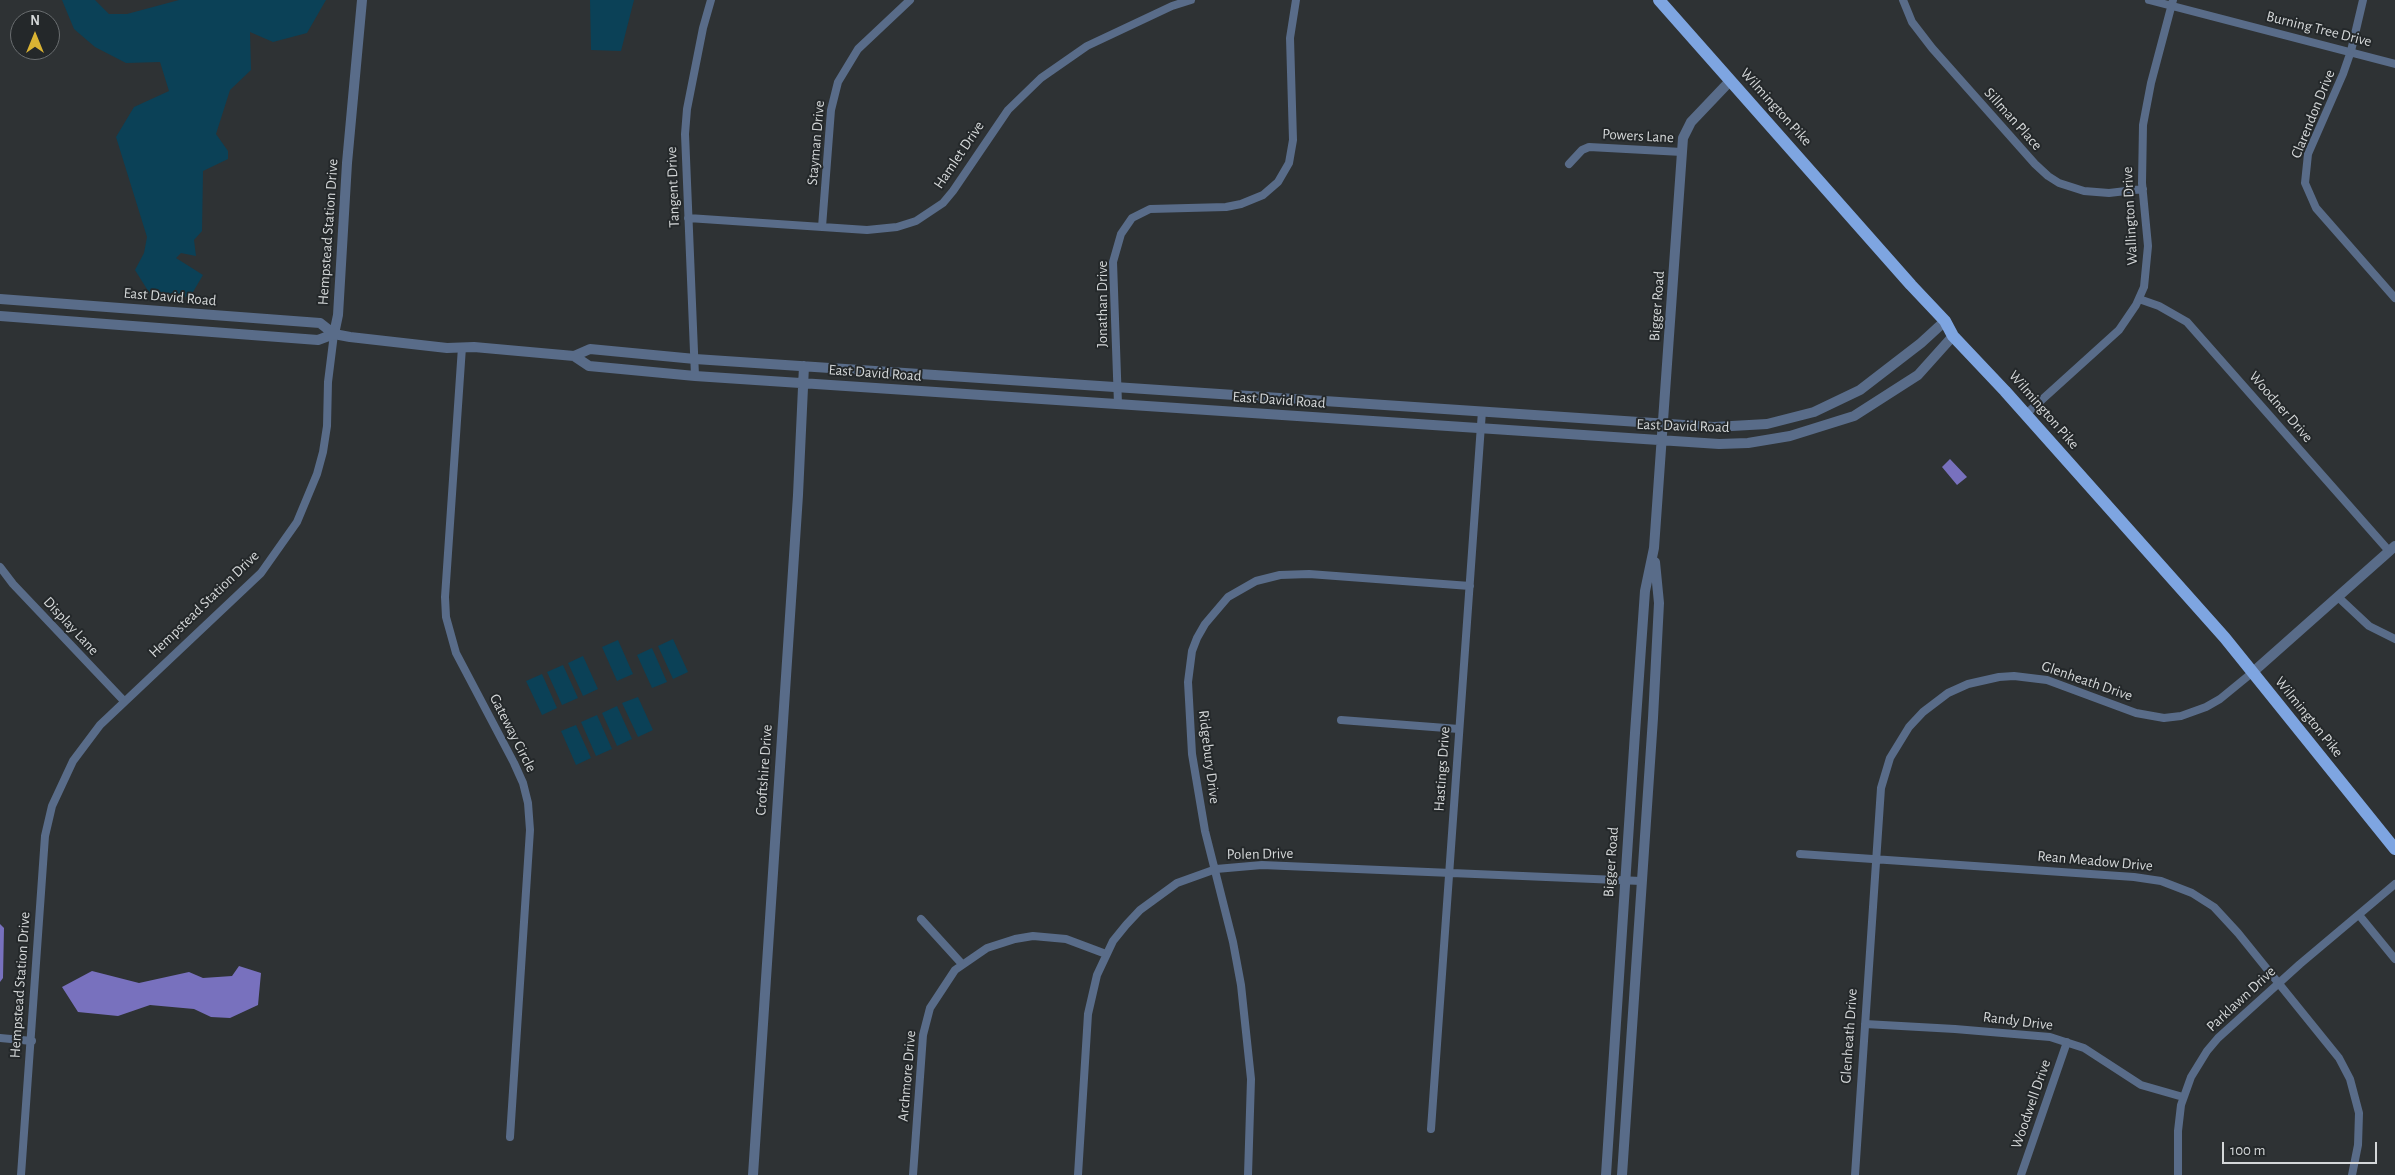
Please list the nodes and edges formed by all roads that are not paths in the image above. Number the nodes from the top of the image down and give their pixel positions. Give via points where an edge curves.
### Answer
1 (362, 0) edge
2 (711, 0) edge
3 (910, 0) edge
4 (1191, 0) edge
5 (1296, 0) edge
6 (1660, 0) edge
7 (1903, 0) edge
8 (2149, 0) edge
9 (2363, 0) edge
10 (2172, 3) edge
11 (2351, 51) junction
12 (2395, 64) edge
13 (1730, 81) junction
14 (1682, 152) junction
15 (1569, 164) dead end
16 (2142, 189) junction
17 (688, 218) junction
18 (822, 227) junction
19 (2395, 298) edge
20 (0, 299) edge
21 (2140, 299) junction
22 (0, 316) edge
23 (1945, 320) junction
24 (334, 334) junction
25 (1953, 336) junction
26 (462, 347) junction
27 (574, 356) junction
28 (694, 359) junction
29 (804, 366) junction
30 (695, 376) junction
31 (803, 383) junction
32 (1117, 387) junction
33 (1118, 404) junction
34 (1482, 411) junction
35 (2025, 415) junction
36 (1664, 425) junction
37 (1481, 429) junction
38 (1662, 441) junction
39 (2392, 548) edge
40 (1654, 551) junction
41 (0, 567) edge
42 (1470, 586) junction
43 (2338, 597) junction
44 (2395, 639) edge
45 (2253, 672) junction
46 (124, 701) junction
47 (1342, 720) dead end
48 (1459, 729) junction
49 (2395, 849) edge
50 (1800, 854) dead end
51 (1876, 860) junction
52 (1216, 869) junction
53 (1448, 872) junction
54 (1625, 880) junction
55 (1641, 881) junction
56 (2395, 884) edge
57 (2359, 915) junction
58 (921, 919) dead end
59 (1106, 954) junction
60 (2395, 959) edge
61 (962, 964) junction
62 (2279, 984) junction
63 (1865, 1024) junction
64 (0, 1038) edge
65 (32, 1040) junction
66 (2067, 1042) junction
67 (2183, 1097) junction
68 (1431, 1129) dead end
69 (510, 1138) dead end
70 (21, 1175) edge
71 (753, 1175) edge
72 (913, 1175) edge
73 (1078, 1175) edge
74 (1248, 1175) edge
75 (1606, 1175) edge
76 (1622, 1175) edge
77 (1855, 1175) edge
78 (2021, 1175) edge
79 (2178, 1175) edge
80 (2352, 1175) edge

1 - 24 street, Hempstead Station Drive
2 - 17 street, Tangent Drive via 687,109
3 - 18 street, Stayman Drive via 858,49 838,82 831,110
4 - 18 street, Hamlet Drive via 1087,46 1041,78 1004,115 954,191 928,214 884,229
5 - 32 street, Jonathan Drive via 1290,38 1294,127 1289,163 1278,182 1254,200 1226,207 1150,210 1140,213 1128,224 1116,246 1113,262
6 - 13 main road, Wilmington Pike
7 - 16 street, Sillman Place via 1912,22 1932,48 2048,176 2084,191 2109,193
8 - 10 street, Burning Tree Drive
9 - 11 street, Clarendon Drive
10 - 11 street, Burning Tree Drive
10 - 16 street, Wallington Drive via 2142,125
11 - 12 street, Burning Tree Drive
11 - 19 street, Clarendon Drive via 2308,154 2305,183 2316,208
13 - 14 street, Bigger Road via 1692,122 1683,138
13 - 23 main road, Wilmington Pike
14 - 15 street, Powers Lane via 1590,147 1582,150
14 - 36 street, Bigger Road
16 - 21 street, Wallington Drive via 2148,260
17 - 18 street, Hamlet Drive
17 - 28 street, Tangent Drive
20 - 24 street, East David Road via 320,323
21 - 35 street, Wallington Drive via 2119,330
21 - 39 street, Woodner Drive via 2188,322
22 - 24 street, East David Road via 318,340
23 - 25 main road, Wilmington Pike
23 - 36 street, East David Road via 1860,390 1814,412 1743,427
24 - 26 street, East David Road via 447,348
24 - 46 street, Hempstead Station Drive via 323,452 297,522 261,573
25 - 35 main road, Wilmington Pike
25 - 38 street, East David Road via 1918,374 1854,416 1806,432 1748,442
26 - 27 street, East David Road
26 - 69 street, Gateway Circle via 446,617 456,653 523,783 530,830
27 - 28 street, East David Road via 590,349
27 - 30 street, East David Road via 589,366
28 - 29 street, East David Road
28 - 30 street, Tangent Drive
29 - 31 street, Croftshire Drive
29 - 32 street, East David Road
30 - 31 street, East David Road
31 - 33 street, East David Road
31 - 71 street, Croftshire Drive
32 - 33 street, Jonathan Drive
32 - 34 street, East David Road
33 - 37 street, East David Road
34 - 36 street, East David Road
34 - 37 street, Hastings Drive
35 - 45 main road, Wilmington Pike
36 - 38 street, Bigger Road
37 - 38 street, East David Road
37 - 42 street, Hastings Drive
38 - 40 street, Bigger Road
39 - 43 street, Glenheath Drive
40 - 54 street, Bigger Road via 1646,590
40 - 55 street, Bigger Road via 1659,603
41 - 46 street, Display Lane
42 - 48 street, Hastings Drive
42 - 52 street, Ridgebury Drive via 1280,574 1240,589 1218,607 1197,638 1188,682 1193,761 1205,831
43 - 44 street via 2369,626
43 - 45 street, Glenheath Drive
45 - 49 main road, Wilmington Pike
45 - 51 street, Glenheath Drive via 2206,707 2164,718 2136,713 2031,677 1983,680 1948,693 1909,727 1890,758 1881,788
46 - 65 street, Hempstead Station Drive via 81,749 52,806 46,836
47 - 48 street
48 - 53 street, Hastings Drive
50 - 51 street, Rean Meadow Drive
51 - 62 street, Rean Meadow Drive via 2161,880 2192,892 2214,907
51 - 63 street, Glenheath Drive
52 - 53 street, Polen Drive via 1262,865
52 - 59 street, Polen Drive via 1191,877 1161,893 1126,925
52 - 74 street, Ridgebury Drive via 1241,985 1248,1044 1251,1102
53 - 54 street, Polen Drive
53 - 68 street, Hastings Drive
54 - 55 street, Polen Drive
54 - 75 street, Bigger Road
55 - 76 street, Bigger Road
56 - 57 street, Parklawn Drive
57 - 60 street
57 - 62 street, Parklawn Drive
58 - 61 street
59 - 61 street, Archmore Drive via 1066,939 1033,936 994,946
59 - 73 street, Polen Drive via 1097,975 1088,1014
61 - 72 street, Archmore Drive via 930,1008 926,1021
62 - 67 street, Parklawn Drive via 2212,1044 2198,1064
62 - 80 street, Rean Meadow Drive via 2339,1058 2350,1079 2359,1113 2358,1145
63 - 66 street, Randy Drive via 2036,1034
63 - 77 street, Glenheath Drive
64 - 65 street
65 - 70 street, Hempstead Station Drive
66 - 67 street, Randy Drive via 2093,1054 2141,1085
66 - 78 street, Woodwell Drive
67 - 79 street, Parklawn Drive via 2178,1131

